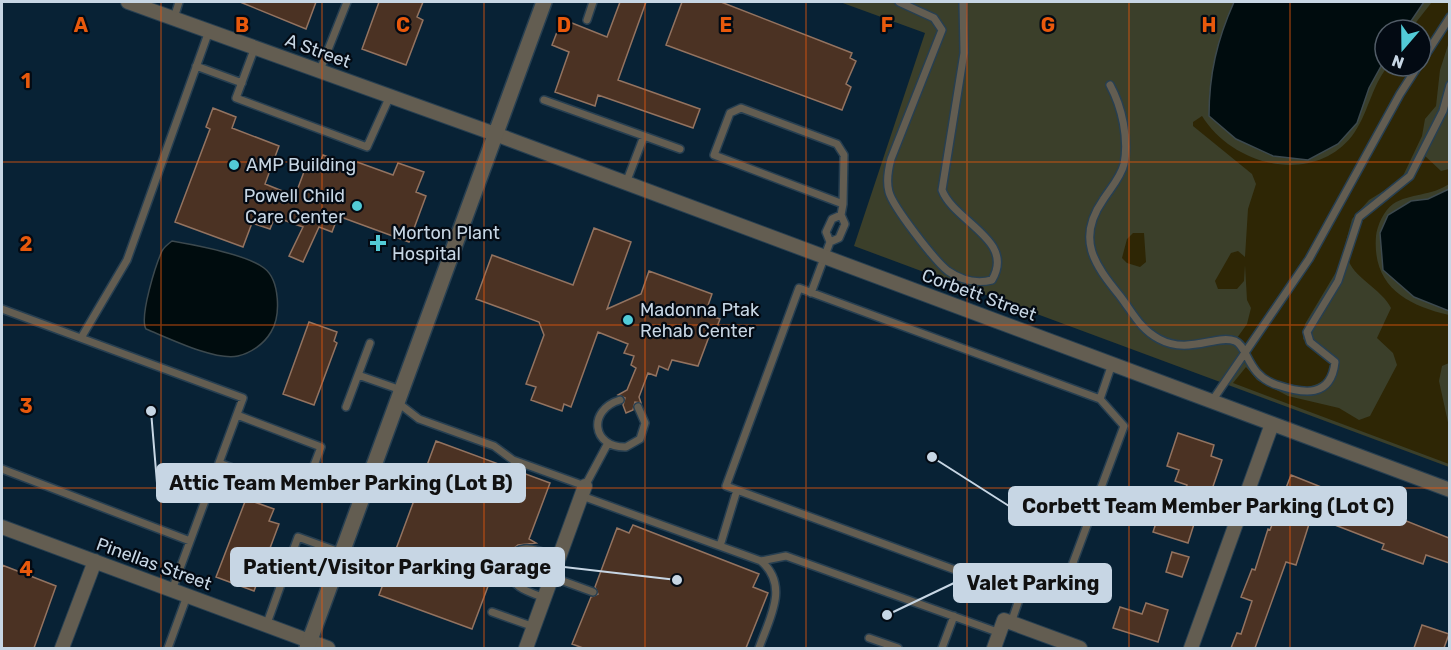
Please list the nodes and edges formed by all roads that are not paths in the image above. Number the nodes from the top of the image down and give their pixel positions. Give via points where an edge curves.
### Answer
1 (130, 2) edge
2 (179, 2) edge
3 (346, 2) edge
4 (544, 2) edge
5 (593, 2) edge
6 (899, 2) edge
7 (963, 2) edge
8 (1449, 17) edge
9 (174, 18) junction
10 (587, 20) dead end
11 (209, 31) junction
12 (1433, 43) edge
13 (255, 47) junction
14 (196, 66) junction
15 (320, 70) junction
16 (1410, 78) edge
17 (242, 83) junction
18 (1110, 85) dead end
19 (1449, 85) edge
20 (390, 96) junction
21 (544, 100) dead end
22 (495, 134) junction
23 (644, 136) junction
24 (680, 149) dead end
25 (626, 183) junction
26 (843, 204) junction
27 (841, 215) junction
28 (830, 242) junction
29 (824, 257) junction
30 (811, 293) junction
31 (2, 309) edge
32 (81, 338) junction
33 (370, 343) dead end
34 (1245, 354) junction
35 (1112, 364) junction
36 (358, 375) junction
37 (399, 396) junction
38 (1100, 399) junction
39 (620, 400) dead end
40 (1212, 401) junction
41 (346, 407) dead end
42 (638, 407) dead end
43 (237, 415) junction
44 (1272, 424) junction
45 (608, 443) junction
46 (219, 463) junction
47 (2, 469) edge
48 (737, 490) junction
49 (1449, 490) edge
50 (583, 491) junction
51 (2, 527) edge
52 (190, 541) junction
53 (720, 546) junction
54 (342, 553) junction
55 (559, 558) junction
56 (95, 561) junction
57 (761, 561) junction
58 (552, 578) junction
59 (172, 590) junction
60 (592, 592) dead end
61 (1021, 594) junction
62 (187, 596) junction
63 (545, 598) junction
64 (492, 612) dead end
65 (954, 616) junction
66 (1005, 625) junction
67 (266, 626) junction
68 (534, 627) junction
69 (869, 638) dead end
70 (308, 645) edge
71 (62, 648) edge
72 (168, 648) edge
73 (328, 648) edge
74 (526, 648) edge
75 (759, 648) edge
76 (898, 648) edge
77 (942, 648) edge
78 (994, 648) edge
79 (1080, 648) edge
80 (1191, 648) edge

1 - 9 street, A Street
2 - 9 lane
3 - 15 lane
4 - 22 street
5 - 10 lane
6 - 7 lane via 934,18 942,30 891,159 890,195 947,270 984,282 992,280 997,272 994,248 980,230 947,202 942,190 964,53
8 - 12 lane
9 - 11 street, A Street
11 - 13 street, A Street
11 - 14 lane
13 - 15 street, A Street
13 - 17 lane
14 - 17 lane
14 - 32 lane via 127,260
15 - 20 street, A Street
16 - 34 lane via 1309,259
17 - 20 lane via 236,98 367,147
18 - 34 lane via 1120,103 1124,124 1124,164 1094,213 1089,233 1099,270 1143,329 1161,341 1183,346 1232,340 1240,344
19 - 34 lane via 1443,111 1410,176 1359,217 1338,281 1307,332 1310,342 1335,362 1328,384 1316,391 1296,392 1272,384 1250,366
20 - 22 street, A Street
21 - 23 lane
22 - 25 street, Corbett Street
22 - 37 street
23 - 24 lane
23 - 25 lane
25 - 29 street, Corbett Street
26 - 26 lane via 714,155 730,113 741,108 837,144 844,155
26 - 27 lane
27 - 28 lane via 844,224 839,238
27 - 28 lane via 832,219 826,232
28 - 29 lane
29 - 30 lane
29 - 35 street, Corbett Street
30 - 38 lane
30 - 48 lane via 799,288 726,486
31 - 32 lane
32 - 43 lane via 243,398
33 - 36 lane
34 - 40 lane
35 - 38 lane
35 - 40 street, Corbett Street
36 - 37 lane
36 - 41 lane
37 - 50 lane via 419,419 494,446 513,460
37 - 54 street
38 - 61 lane via 1124,426 1061,595
39 - 45 lane via 605,407 598,420 600,434
40 - 44 street, Corbett Street
42 - 45 lane via 645,423 640,439 626,447
43 - 46 lane
43 - 46 lane via 321,447 303,494
44 - 49 street, Corbett Street
44 - 80 street
45 - 50 lane
46 - 52 lane
47 - 52 lane
48 - 53 lane
48 - 61 lane
50 - 53 lane
50 - 55 street
51 - 56 street, Pinellas Street
52 - 59 lane
53 - 57 lane
54 - 67 lane via 298,537
54 - 70 street
55 - 58 street
55 - 63 lane via 528,548 512,554 506,568 513,583
56 - 59 street, Pinellas Street
56 - 71 street
57 - 65 lane via 786,556
57 - 75 lane via 775,578 778,597
58 - 60 lane
58 - 63 street
59 - 62 street, Pinellas Street
61 - 66 lane
62 - 67 street, Pinellas Street
62 - 72 lane
63 - 68 street
64 - 68 lane
65 - 66 lane
65 - 77 lane
66 - 78 street
66 - 79 street
67 - 70 street, Pinellas Street
68 - 74 street
69 - 76 lane
70 - 73 street, Pinellas Street

